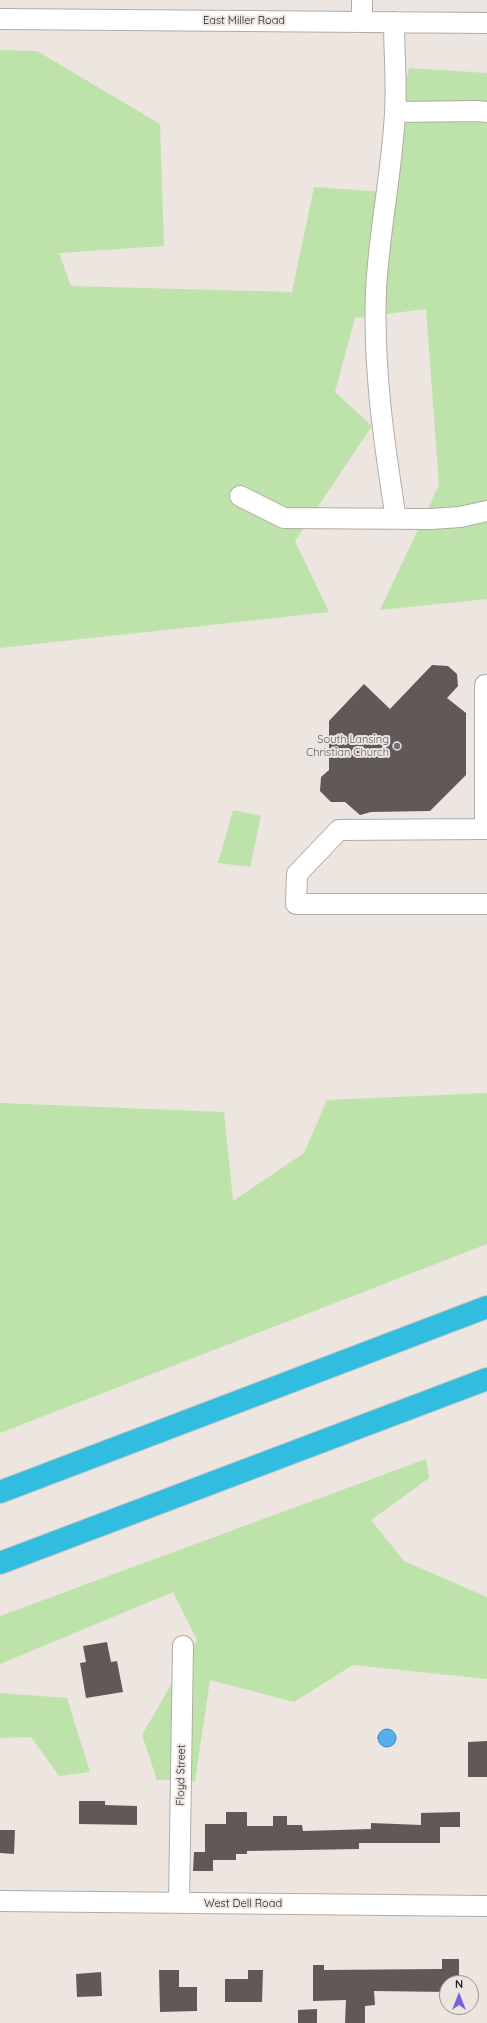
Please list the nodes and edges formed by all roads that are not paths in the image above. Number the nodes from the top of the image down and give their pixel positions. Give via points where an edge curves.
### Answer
1 (362, 0) edge
2 (0, 18) edge
3 (362, 22) junction
4 (394, 22) junction
5 (487, 23) edge
6 (395, 112) junction
7 (487, 112) edge
8 (240, 496) dead end
9 (487, 511) edge
10 (396, 519) junction
11 (487, 685) edge
12 (487, 904) edge
13 (487, 1307) edge
14 (487, 1379) edge
15 (0, 1492) edge
16 (0, 1563) edge
17 (183, 1646) dead end
18 (0, 1901) edge
19 (179, 1903) junction
20 (487, 1906) edge

1 - 3 street
2 - 3 street, East Miller Road
3 - 4 street, East Miller Road
4 - 5 street, East Miller Road
4 - 6 street
6 - 7 street
6 - 10 street via 376,289 376,344 377,385
8 - 10 street via 284,518
9 - 10 street via 460,517
11 - 12 street via 485,829 339,830 297,874 296,904
13 - 15 highway
14 - 16 highway
17 - 19 street, Floyd Street
18 - 19 street, West Dell Road
19 - 20 street, West Dell Road

